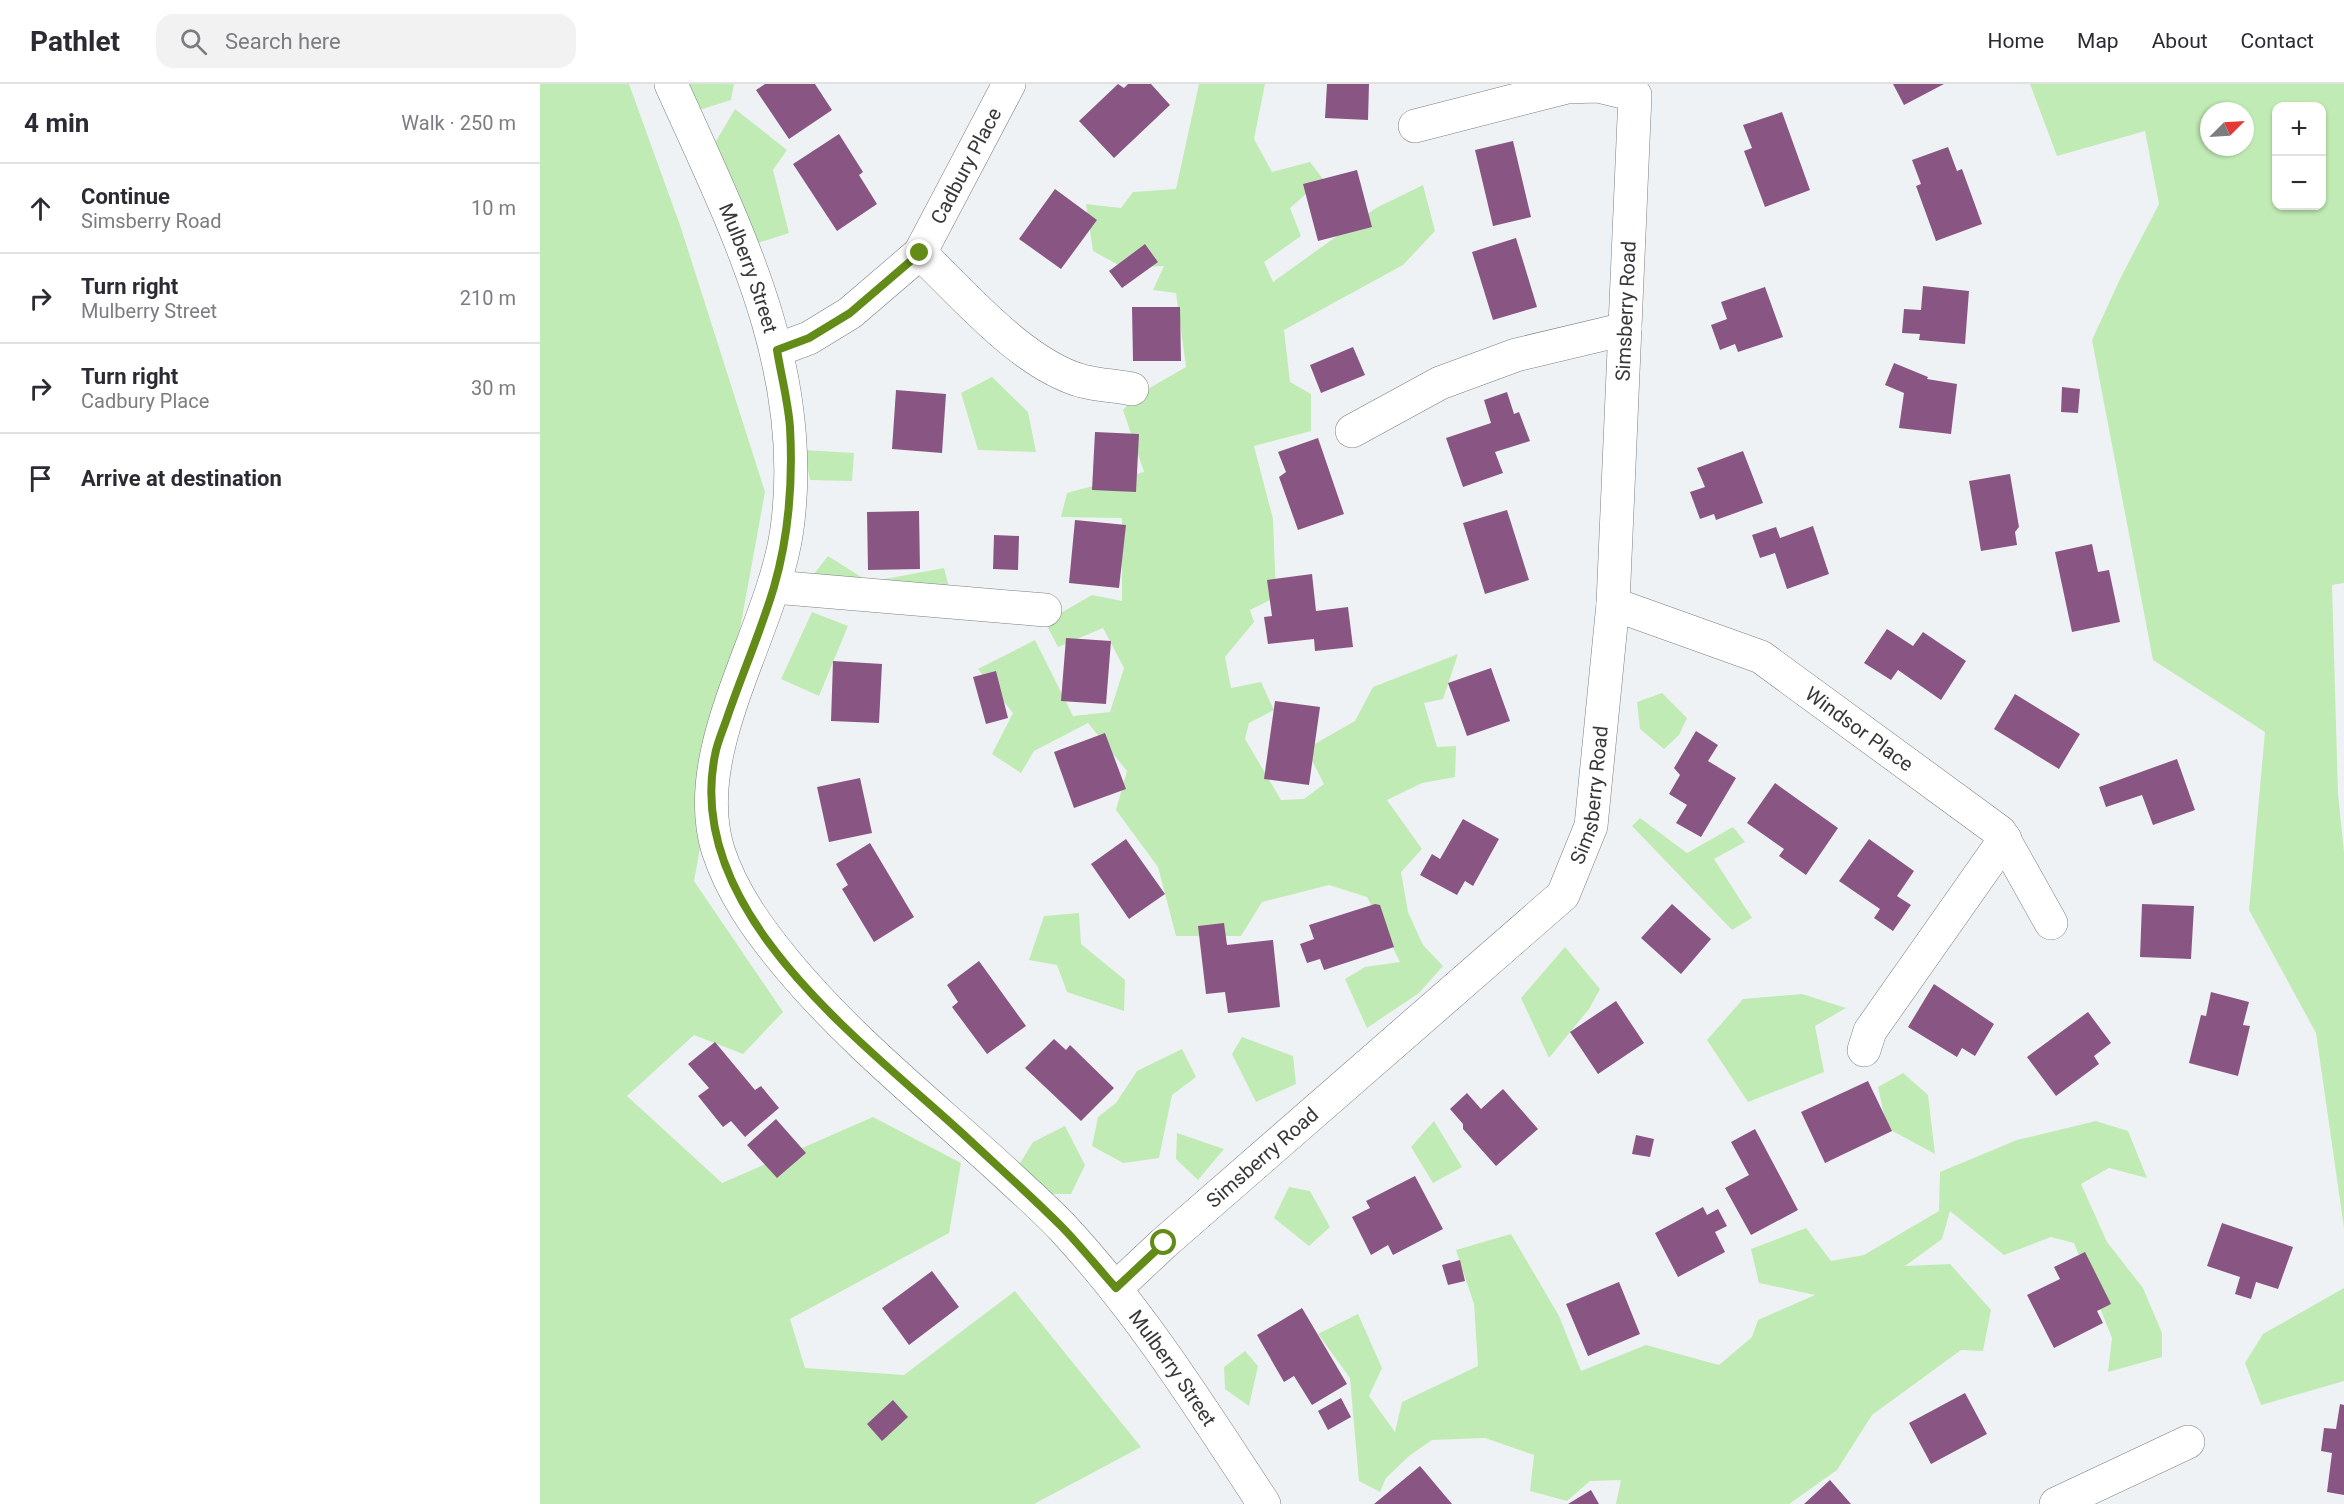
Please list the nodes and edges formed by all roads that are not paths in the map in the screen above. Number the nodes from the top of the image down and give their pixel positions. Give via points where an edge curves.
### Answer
1 (671, 84) edge
2 (1009, 84) edge
3 (1415, 126) dead end
4 (920, 253) junction
5 (1625, 329) junction
6 (777, 350) junction
7 (1132, 389) dead end
8 (1352, 431) dead end
9 (774, 587) junction
10 (1613, 604) junction
11 (1045, 610) dead end
12 (2005, 839) junction
13 (2051, 923) dead end
14 (1864, 1050) dead end
15 (1116, 1288) junction
16 (2188, 1442) dead end
17 (1264, 1504) edge
18 (2056, 1504) edge

1 - 6 street, Mulberry Street via 753,271
2 - 4 street, Cadbury Place
3 - 5 street, Simsberry Road via 1567,87 1598,86 1635,95
4 - 6 street, Cadbury Place via 850,313 809,338
4 - 7 street via 1022,350 1042,363 1081,380
5 - 8 street via 1516,356 1440,383
5 - 10 street, Simsberry Road
6 - 9 street, Mulberry Street via 789,425 791,484
9 - 11 street
9 - 15 street, Mulberry Street via 715,755 711,809 718,849 740,900 762,934 839,1023 1053,1218
10 - 12 street, Windsor Place via 1761,657 2000,831
10 - 15 street, Simsberry Road via 1591,826 1563,895
12 - 13 street, Windsor Place
12 - 14 street via 1870,1031
15 - 17 street, Mulberry Street via 1162,1348
16 - 18 street

